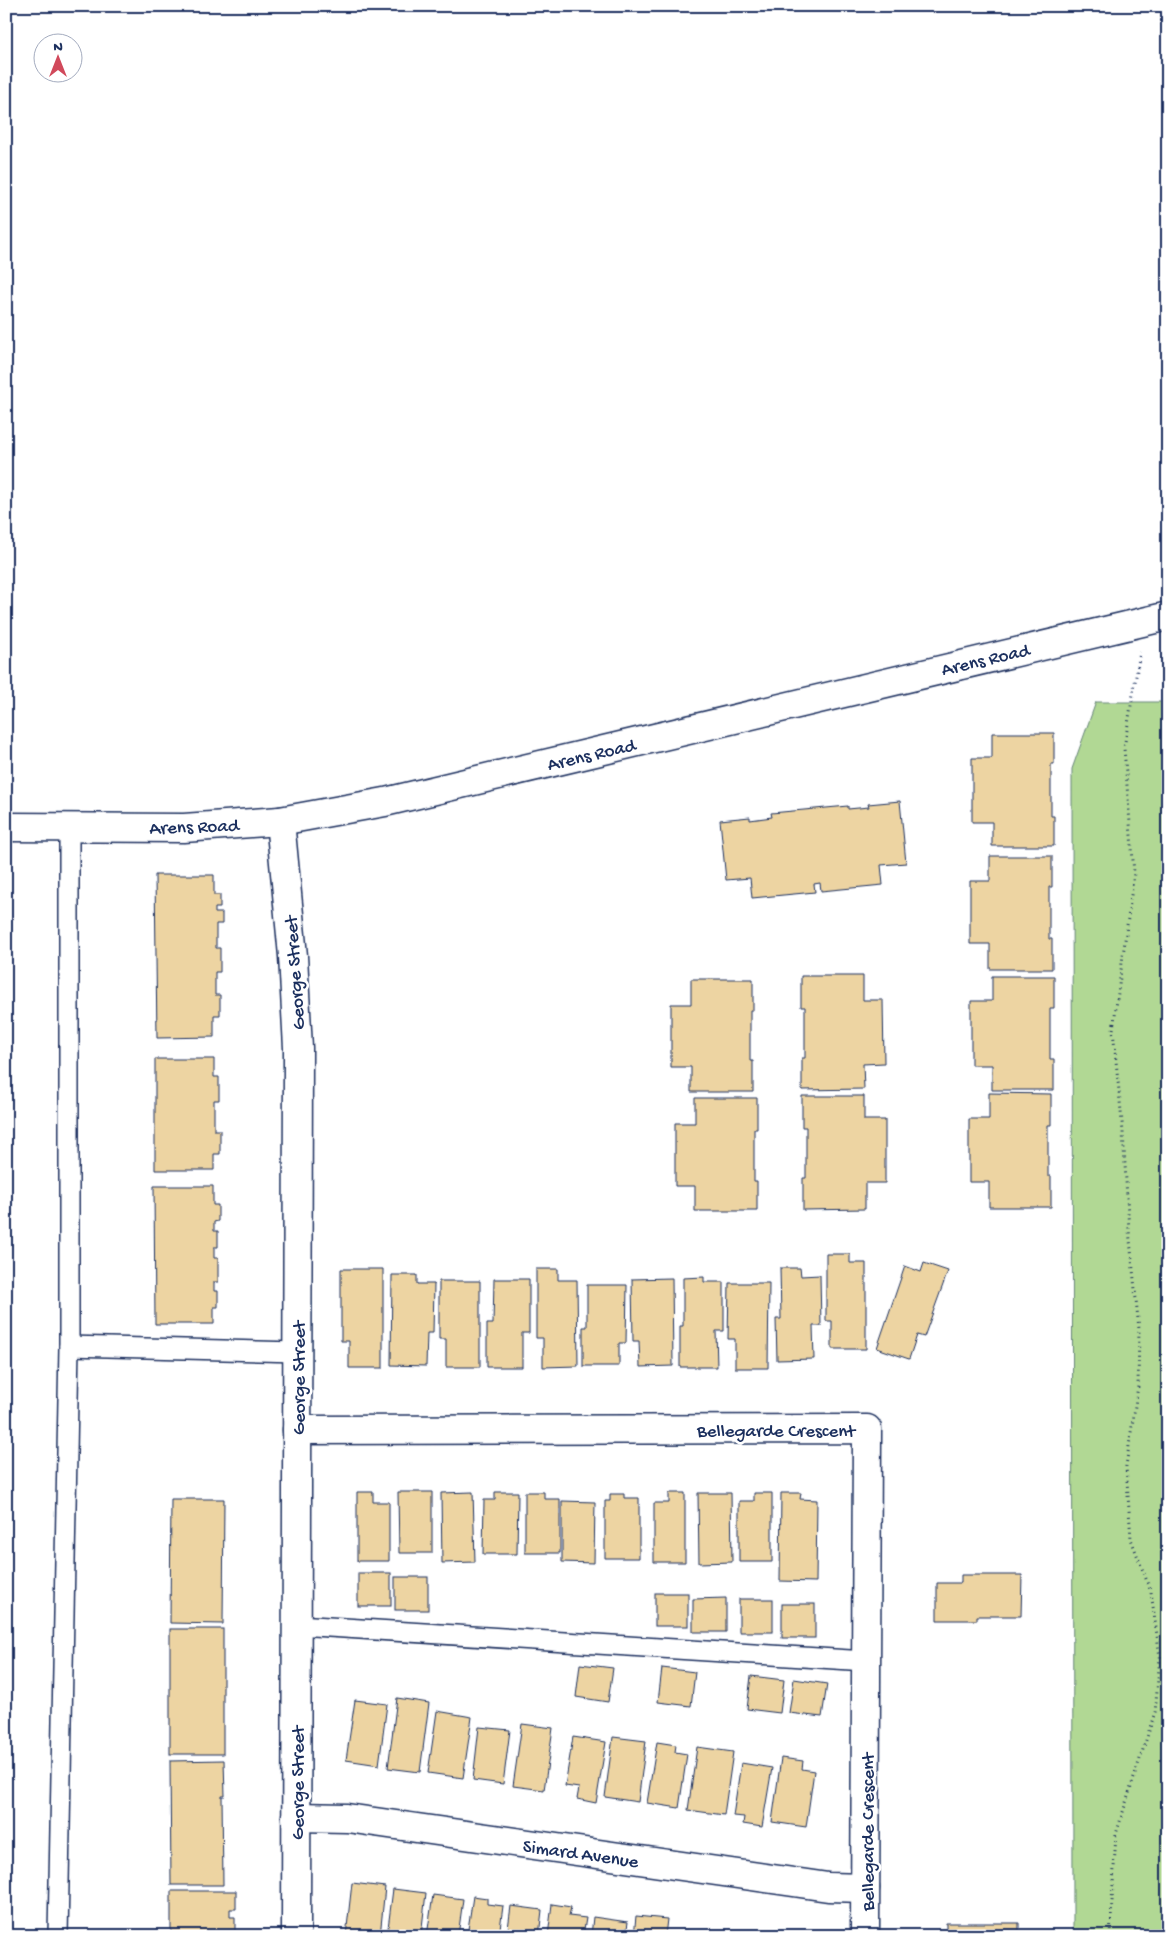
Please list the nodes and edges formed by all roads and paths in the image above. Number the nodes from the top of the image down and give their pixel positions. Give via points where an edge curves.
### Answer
1 (1168, 616) edge
2 (1138, 622) junction
3 (280, 821) junction
4 (6, 827) edge
5 (70, 827) junction
6 (70, 1346) junction
7 (297, 1352) junction
8 (297, 1430) junction
9 (296, 1625) junction
10 (866, 1661) junction
11 (296, 1818) junction
12 (866, 1888) junction
13 (58, 1936) edge
14 (296, 1936) edge
15 (865, 1936) edge
16 (1110, 1936) edge

1 - 2 street, Arens Road
2 - 3 street, Arens Road via 385,802
2 - 16 path via 1142,642 1124,748 1134,873 1113,1030 1139,1329 1138,1386 1126,1466 1131,1539 1151,1592 1160,1657 1155,1712 1116,1834
3 - 5 street, Arens Road via 184,828
3 - 7 street, George Street via 298,1048
4 - 5 street, Arens Road
5 - 6 lane
6 - 7 lane
6 - 13 lane
7 - 8 street, George Street
8 - 9 street, George Street
8 - 10 street, Bellegarde Crescent via 867,1428
9 - 10 lane
9 - 11 street, George Street
10 - 12 street, Bellegarde Crescent
11 - 12 street, Simard Avenue via 347,1818 828,1887
11 - 14 street, George Street
12 - 15 street, Bellegarde Crescent

